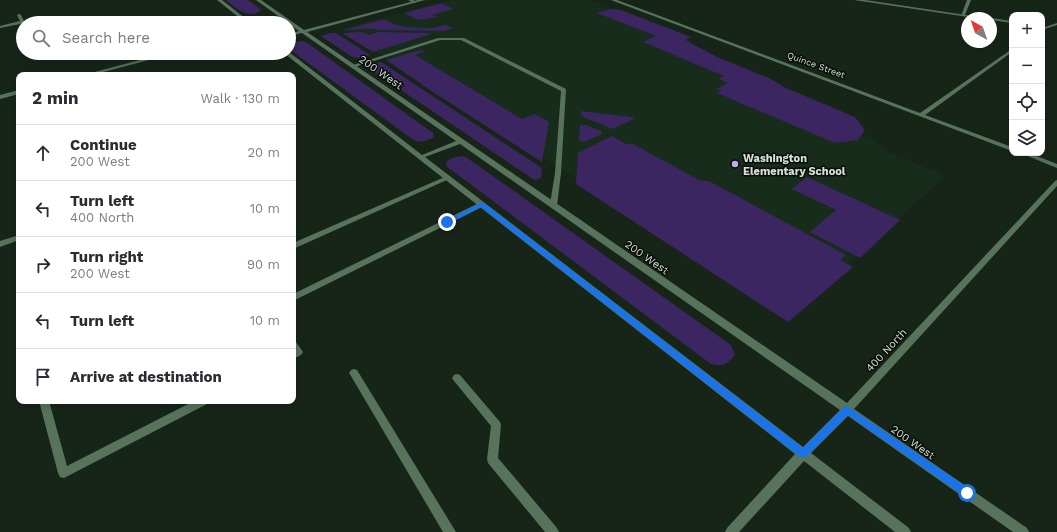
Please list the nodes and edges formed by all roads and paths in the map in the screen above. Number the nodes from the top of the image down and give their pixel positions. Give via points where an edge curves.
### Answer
1 (219, 0) edge
2 (258, 0) edge
3 (422, 0) edge
4 (613, 0) edge
5 (856, 0) edge
6 (969, 0) edge
7 (412, 1) edge
8 (965, 12) edge
9 (961, 15) edge
10 (240, 16) edge
11 (280, 16) edge
12 (997, 20) edge
13 (1009, 22) edge
14 (16, 24) edge
15 (1045, 25) edge
16 (1057, 25) edge
17 (1051, 26) junction
18 (0, 27) edge
19 (296, 27) edge
20 (1045, 29) edge
21 (303, 32) junction
22 (296, 34) edge
23 (1009, 52) edge
24 (145, 60) edge
25 (296, 60) edge
26 (353, 66) junction
27 (98, 72) edge
28 (16, 93) edge
29 (0, 97) edge
30 (922, 114) junction
31 (461, 141) junction
32 (1009, 148) edge
33 (1031, 156) edge
34 (421, 157) junction
35 (1057, 166) edge
36 (447, 178) junction
37 (1057, 182) edge
38 (554, 204) junction
39 (482, 205) junction
40 (16, 239) edge
41 (0, 244) edge
42 (296, 245) edge
43 (296, 297) edge
44 (354, 373) dead end
45 (457, 378) dead end
46 (45, 404) edge
47 (197, 404) edge
48 (847, 410) junction
49 (803, 454) junction
50 (450, 532) edge
51 (553, 532) edge
52 (731, 532) edge
53 (905, 532) edge
54 (1023, 532) edge

1 - 10 street
2 - 11 street, 200 West
3 - 7 street
4 - 30 street, Quince Street
5 - 9 street
6 - 8 street
7 - 21 street
12 - 13 street
14 - 18 street
15 - 17 street
16 - 17 street
17 - 20 street
19 - 21 street, 200 West
21 - 22 street
21 - 26 street, 200 West
23 - 30 street
24 - 27 street
25 - 34 street
26 - 31 street, 200 West
26 - 38 street via 440,39 462,39 564,90
28 - 29 street
30 - 32 street, Quince Street
31 - 34 street
31 - 38 street, 200 West
33 - 35 street
34 - 36 street
36 - 39 street
36 - 42 street
37 - 48 street, 400 North
38 - 48 street, 200 West
39 - 43 street
39 - 49 street
40 - 41 street
44 - 50 street
45 - 51 street via 496,425 492,459
46 - 47 street via 64,473
48 - 49 street, 400 North
48 - 54 street, 200 West
49 - 52 street, 400 North
49 - 53 street

